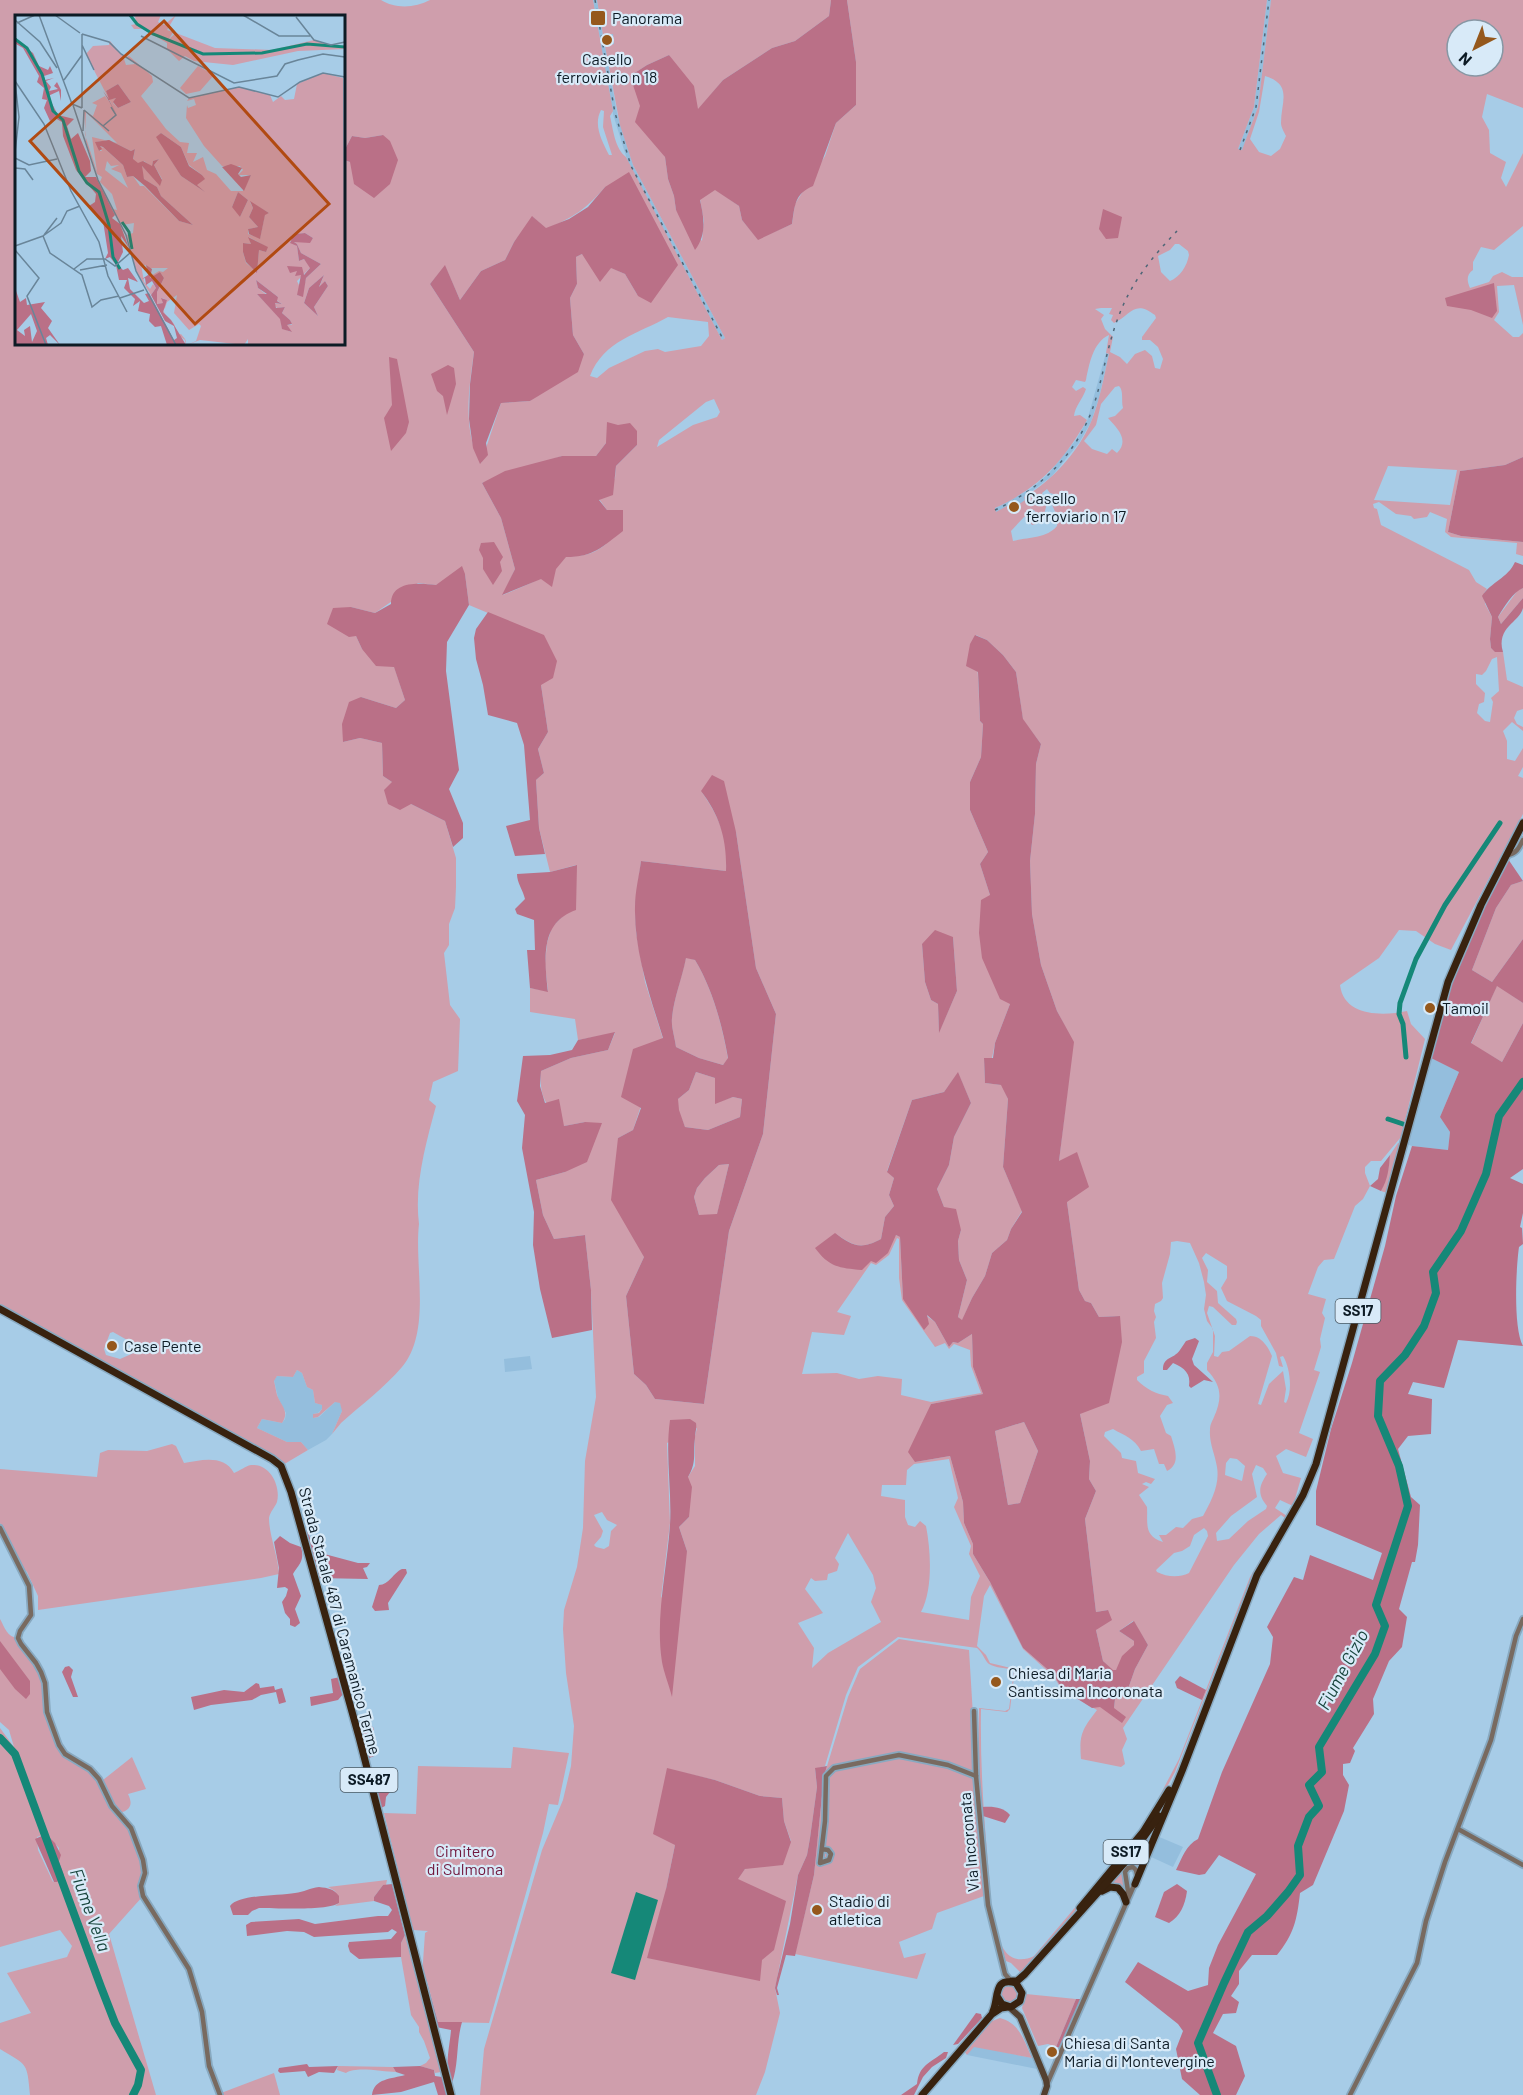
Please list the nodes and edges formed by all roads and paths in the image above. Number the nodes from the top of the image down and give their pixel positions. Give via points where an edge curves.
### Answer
1 (1523, 823) edge
2 (1523, 840) edge
3 (1507, 855) junction
4 (0, 1309) edge
5 (0, 1528) edge
6 (1523, 1619) edge
7 (974, 1711) dead end
8 (1185, 1759) junction
9 (976, 1776) junction
10 (1170, 1798) junction
11 (1458, 1829) junction
12 (822, 1849) dead end
13 (1523, 1865) edge
14 (1135, 1884) junction
15 (1100, 1892) junction
16 (1125, 1904) junction
17 (1056, 1938) junction
18 (1004, 1968) junction
19 (1025, 1974) junction
20 (1011, 1981) junction
21 (1001, 1984) junction
22 (1021, 1989) junction
23 (997, 1996) junction
24 (1021, 2000) junction
25 (1008, 2007) junction
26 (992, 2014) junction
27 (1020, 2017) junction
28 (1055, 2070) junction
29 (1043, 2073) junction
30 (1047, 2084) junction
31 (220, 2095) edge
32 (451, 2095) edge
33 (922, 2095) edge
34 (1044, 2095) edge
35 (1350, 2095) edge

1 - 3 main road, SS17
2 - 3 street via 1516,851
3 - 8 main road, SS17 via 1448,982 1401,1141 1316,1464 1303,1495 1257,1575
4 - 32 main road, Strada Statale 487 di Caramanico Terme / SS487 via 272,1459 280,1467 291,1492 358,1737
5 - 31 street via 29,1586 31,1615 18,1638 41,1672 47,1713 59,1745 99,1779 112,1806 131,1828 144,1860 143,1896 189,1969 202,2012 209,2066
6 - 11 street via 1491,1740
7 - 9 street, Via Incoronata
8 - 10 main road, SS17
8 - 17 main road, SS17 via 1143,1832
9 - 12 street via 948,1765 899,1755 834,1768 826,1776
9 - 18 street, Via Incoronata via 989,1911
10 - 14 main road
10 - 15 main road, SS17 via 1141,1843
11 - 13 street
11 - 35 street via 1426,1921 1417,1963
14 - 16 street
14 - 16 street via 1136,1871 1129,1868 1124,1873 1128,1891
15 - 16 main road via 1118,1888 1124,1894
15 - 17 main road, SS17
16 - 28 street
17 - 19 main road, SS17
18 - 20 street, Via Incoronata
18 - 21 street, Via Incoronata
19 - 20 main road, SS17
19 - 22 main road, SS17
20 - 21 main road
20 - 22 main road
21 - 23 main road
22 - 24 main road
23 - 25 main road
23 - 26 main road
24 - 25 main road
24 - 27 main road
25 - 26 main road
25 - 27 main road
26 - 33 main road
27 - 29 main road
28 - 29 street
28 - 30 street
29 - 30 main road
30 - 34 main road

